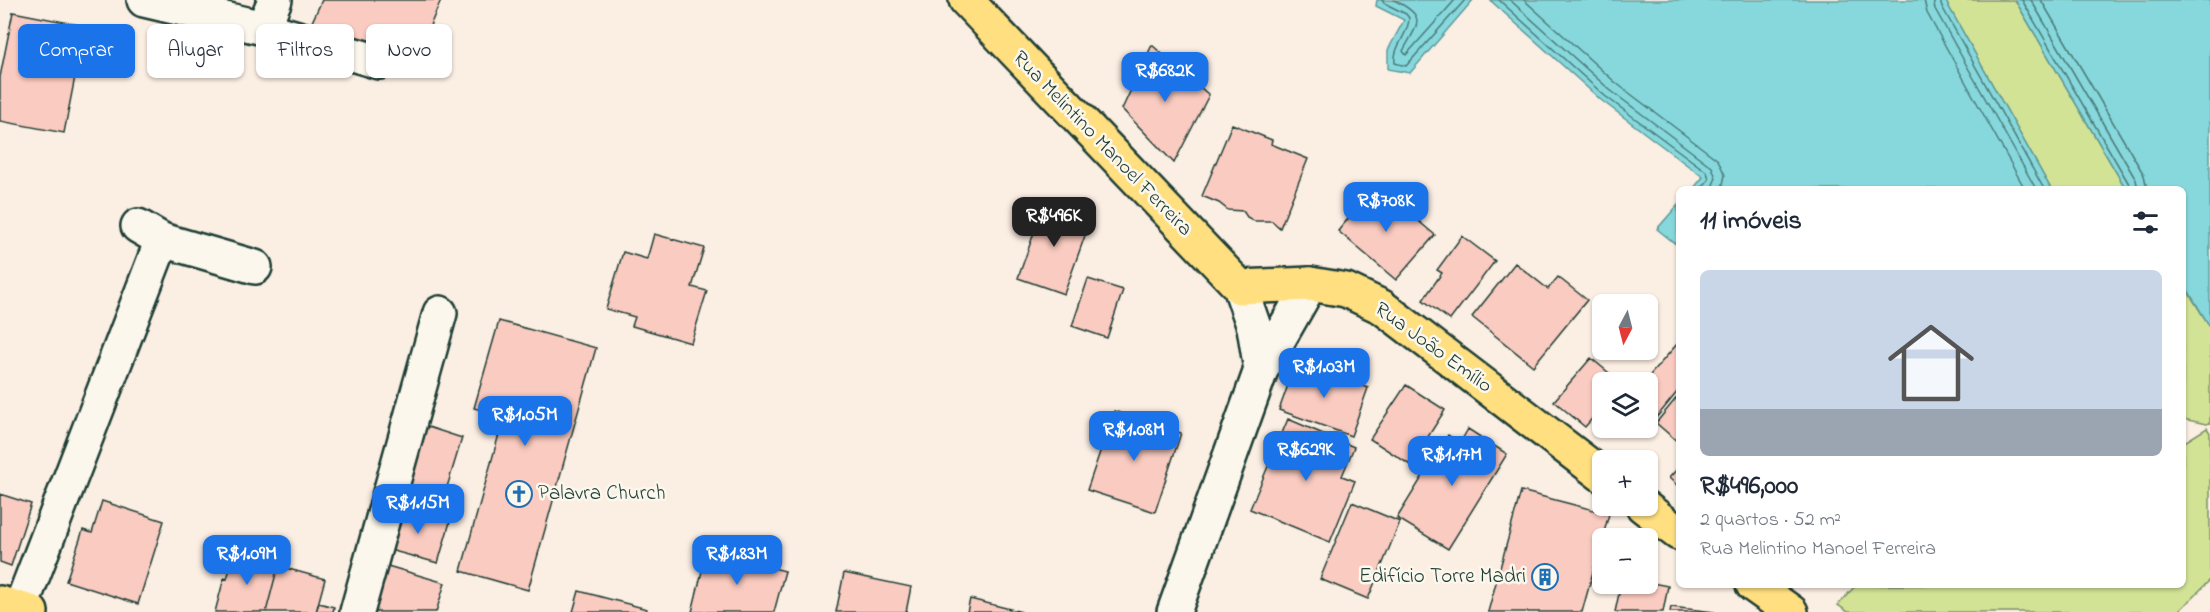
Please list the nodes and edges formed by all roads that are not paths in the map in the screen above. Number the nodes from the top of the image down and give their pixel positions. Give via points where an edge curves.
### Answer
1 (144, 0) edge
2 (966, 0) edge
3 (269, 14) edge
4 (366, 56) edge
5 (255, 267) dead end
6 (1310, 284) junction
7 (1239, 287) junction
8 (440, 313) dead end
9 (1261, 370) junction
10 (1592, 467) edge
11 (1656, 516) edge
12 (1676, 531) edge
13 (1757, 588) edge
14 (17, 608) edge
15 (357, 612) edge
16 (1174, 612) edge
17 (1791, 612) edge

1 - 3 street
2 - 7 main road, Rua Melintino Manoel Ferreira
3 - 4 street
5 - 14 street via 150,233
6 - 7 main road, Rua João Emílio
6 - 9 street
6 - 10 main road, Rua João Emílio via 1346,291 1382,307
7 - 9 street via 1254,327
8 - 15 street
9 - 16 street
11 - 12 main road
13 - 17 main road

